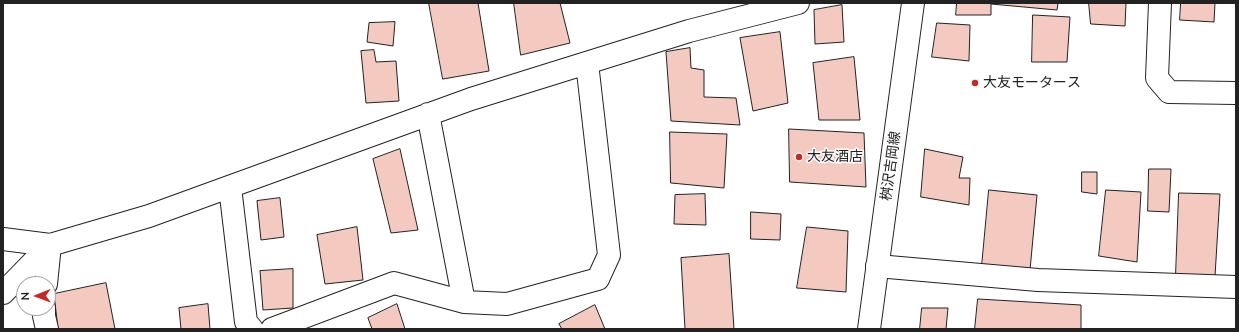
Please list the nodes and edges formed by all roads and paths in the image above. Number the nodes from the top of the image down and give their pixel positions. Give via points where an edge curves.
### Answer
1 (798, 3) edge
2 (913, 3) edge
3 (1160, 3) edge
4 (587, 62) junction
5 (1236, 93) edge
6 (428, 114) junction
7 (230, 187) junction
8 (3, 239) edge
9 (50, 245) junction
10 (877, 266) junction
11 (47, 276) edge
12 (1236, 287) edge
13 (3, 293) edge
14 (464, 302) junction
15 (44, 316) edge
16 (47, 329) edge
17 (252, 329) edge
18 (272, 329) edge
19 (869, 329) edge

1 - 4 street via 689,31
2 - 10 street, 桝沢吉岡線
3 - 5 street via 1157,78 1169,92
4 - 6 street
4 - 14 street via 609,255 598,279 507,304
6 - 7 street
6 - 14 street
7 - 9 street via 149,216
7 - 17 street via 246,322
8 - 9 street
9 - 11 street
9 - 13 street
10 - 12 street via 1038,280
10 - 19 street, 桝沢吉岡線
14 - 18 street via 394,283
15 - 16 street

